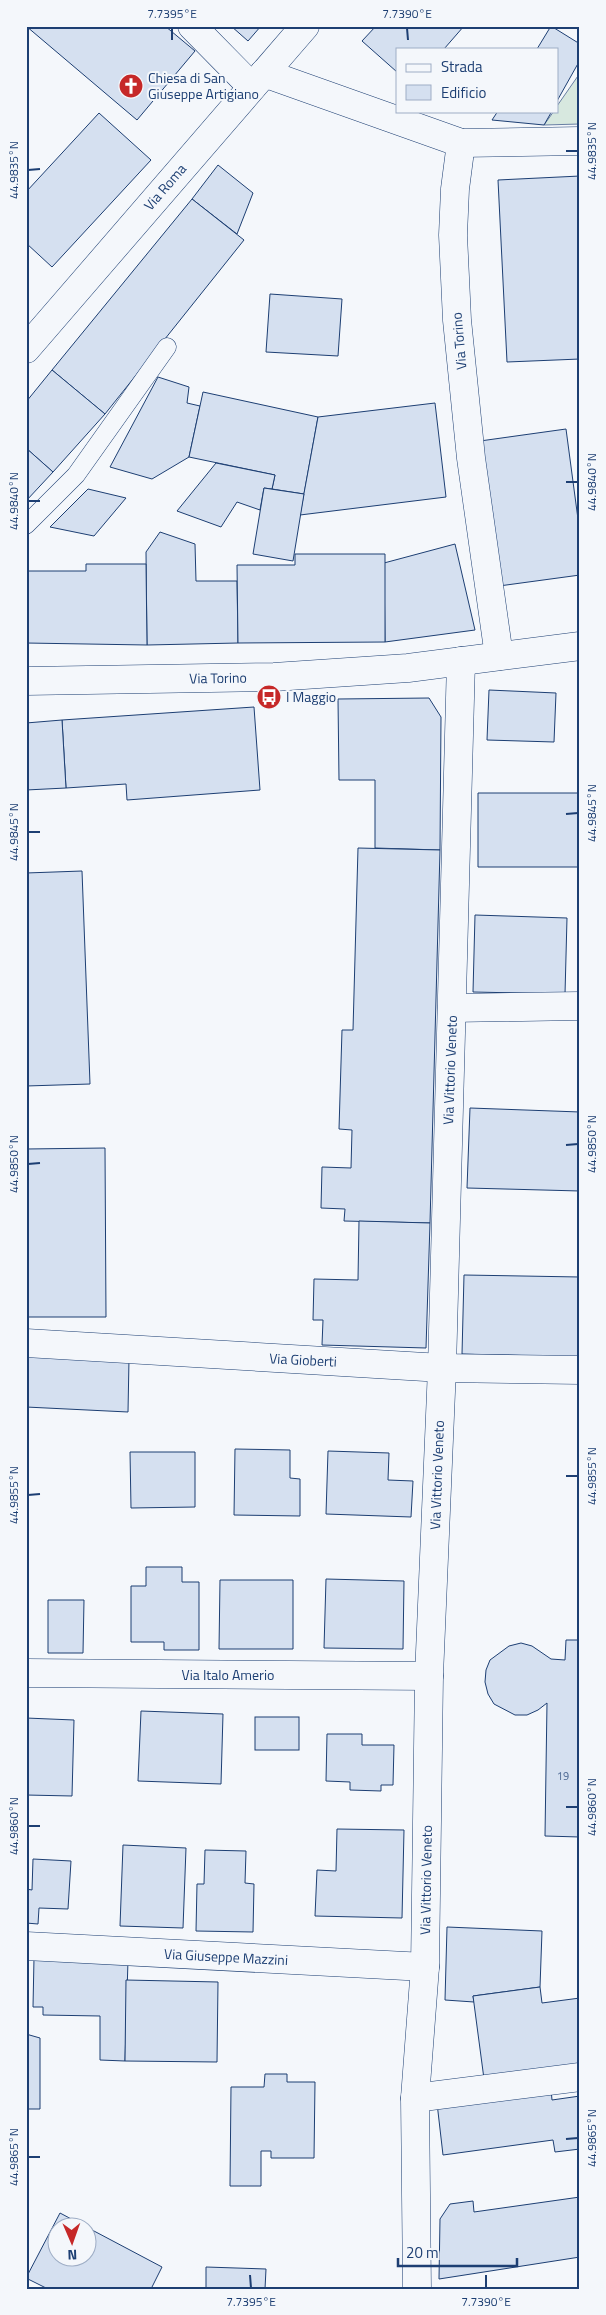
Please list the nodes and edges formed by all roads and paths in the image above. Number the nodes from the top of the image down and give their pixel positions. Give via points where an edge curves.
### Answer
1 (192, 26) edge
2 (305, 26) edge
3 (258, 80) junction
4 (580, 141) edge
5 (461, 143) junction
6 (167, 347) dead end
7 (26, 349) edge
8 (26, 525) edge
9 (580, 646) edge
10 (499, 656) junction
11 (461, 662) junction
12 (26, 681) edge
13 (580, 1006) edge
14 (452, 1008) junction
15 (26, 1343) edge
16 (442, 1368) junction
17 (580, 1370) edge
18 (26, 1673) edge
19 (429, 1676) junction
20 (26, 1946) edge
21 (425, 1967) junction
22 (580, 2076) edge
23 (416, 2098) junction
24 (417, 2289) edge

1 - 3 street
2 - 3 street, Via Roma
3 - 5 street
3 - 7 street, Via Roma
4 - 5 street
5 - 10 street, Via Torino via 453,235 457,320 470,458
6 - 8 lane via 76,475
9 - 10 street, Via Torino
10 - 11 street, Via Torino
11 - 12 street, Via Torino via 274,677
11 - 14 street, Via Vittorio Veneto
13 - 14 street
14 - 16 street, Via Vittorio Veneto
15 - 16 street, Via Gioberti
16 - 17 street, Via Gioberti
16 - 19 street, Via Vittorio Veneto
18 - 19 street, Via Italo Amerio
19 - 21 street, Via Vittorio Veneto
20 - 21 street, Via Giuseppe Mazzini
21 - 23 street, Via Vittorio Veneto
22 - 23 street
23 - 24 street, Via Vittorio Veneto

